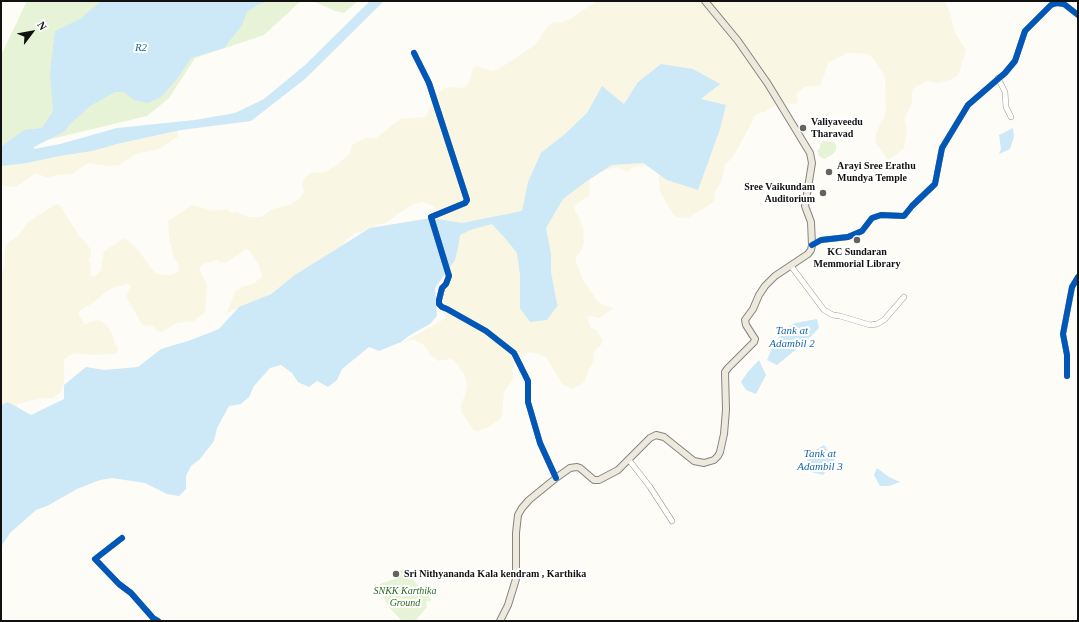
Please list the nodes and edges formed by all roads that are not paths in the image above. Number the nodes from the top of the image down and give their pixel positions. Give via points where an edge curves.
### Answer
1 (705, 1) edge
2 (1056, 2) edge
3 (1078, 15) edge
4 (414, 53) dead end
5 (998, 78) junction
6 (1011, 117) dead end
7 (812, 245) junction
8 (791, 266) junction
9 (1078, 277) edge
10 (904, 297) dead end
11 (1067, 376) dead end
12 (629, 460) junction
13 (556, 478) junction
14 (672, 521) dead end
15 (122, 538) dead end
16 (158, 621) edge
17 (500, 621) edge

1 - 7 main road via 738,41 768,84 810,153 812,163 805,206 811,222
2 - 3 street via 1064,4
2 - 5 street via 1025,31 1015,61
4 - 13 street via 429,82 466,200 431,217 449,276 442,288 439,304 486,331 514,353 528,381 528,402 540,443
5 - 6 street via 1005,92 1006,107
5 - 7 street via 968,105 942,148 935,184 904,216 881,215 872,218 862,231 848,237 822,240
7 - 8 main road via 808,254
8 - 10 street via 824,310 833,315 870,325 877,324 884,320
8 - 12 main road via 764,286 757,303 745,320 755,339 754,342 725,372 726,410 724,434 718,456 714,460 694,461 664,437 656,435
9 - 11 street via 1072,287 1063,334
12 - 13 main road via 618,470 599,480 594,480 577,466
12 - 14 street
13 - 17 main road via 529,500 518,515 516,579 508,606
15 - 16 street via 95,559

